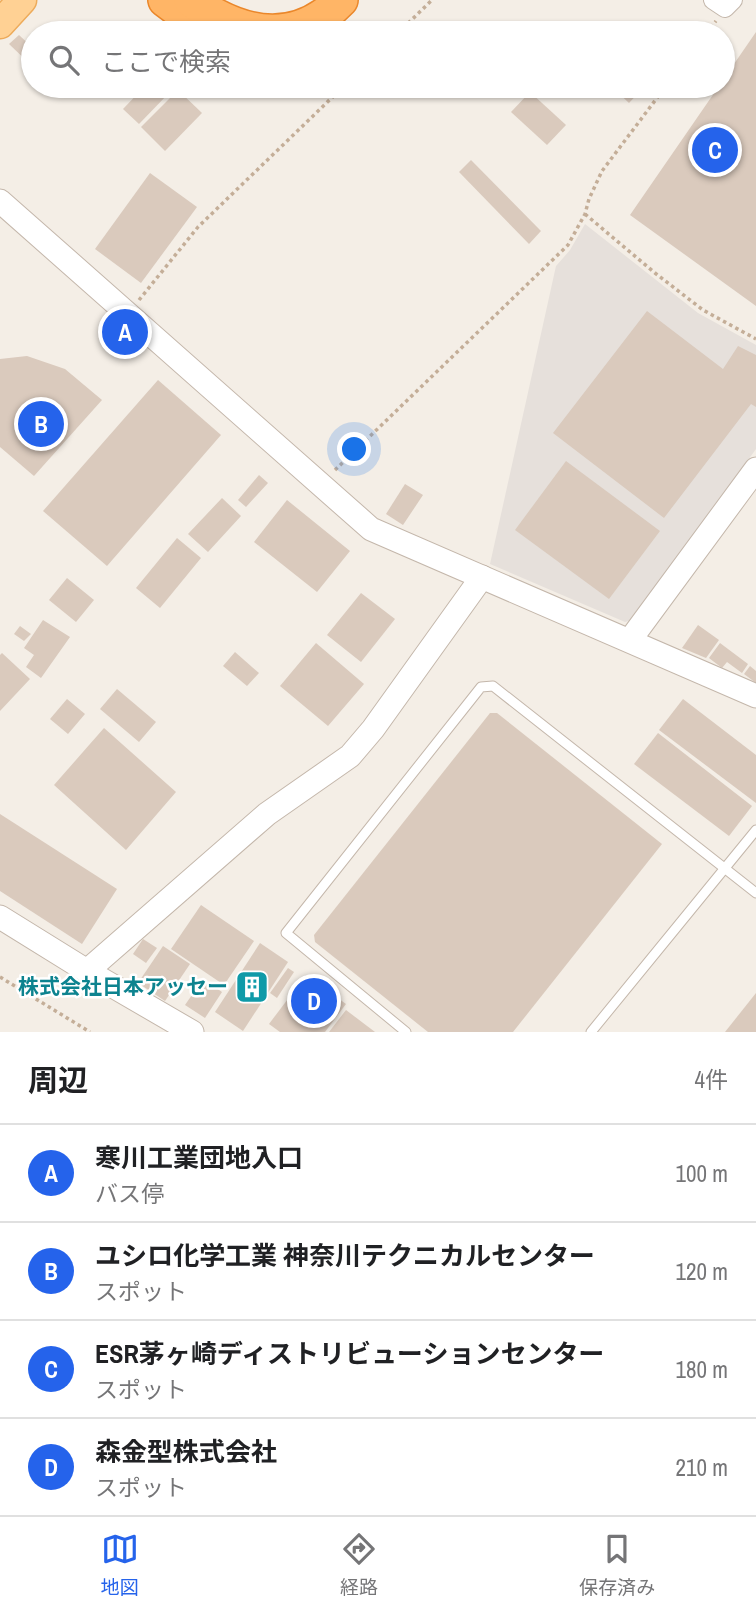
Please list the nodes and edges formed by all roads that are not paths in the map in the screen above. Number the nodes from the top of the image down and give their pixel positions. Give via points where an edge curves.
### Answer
1 (22, 0) edge
2 (165, 0) edge
3 (191, 0) edge
4 (341, 0) edge
5 (363, 0) edge
6 (713, 0) edge
7 (733, 0) edge
8 (191, 21) edge
9 (227, 21) edge
10 (313, 21) edge
11 (346, 21) edge
12 (0, 24) edge
13 (0, 201) edge
14 (756, 469) edge
15 (482, 577) junction
16 (630, 640) junction
17 (756, 696) edge
18 (756, 830) edge
19 (725, 869) junction
20 (756, 893) edge
21 (0, 916) edge
22 (87, 971) junction
23 (192, 1032) edge
24 (406, 1032) edge
25 (591, 1032) edge

1 - 12 main road
2 - 8 highway
3 - 9 highway
4 - 10 highway
5 - 11 highway
6 - 7 street via 725,8
13 - 15 street via 371,529
14 - 16 street
15 - 16 street
15 - 22 street via 350,756 267,814
16 - 17 street
18 - 19 lane
19 - 20 lane
19 - 24 lane via 493,686 481,687 286,933
19 - 25 lane
21 - 22 street
22 - 23 street

